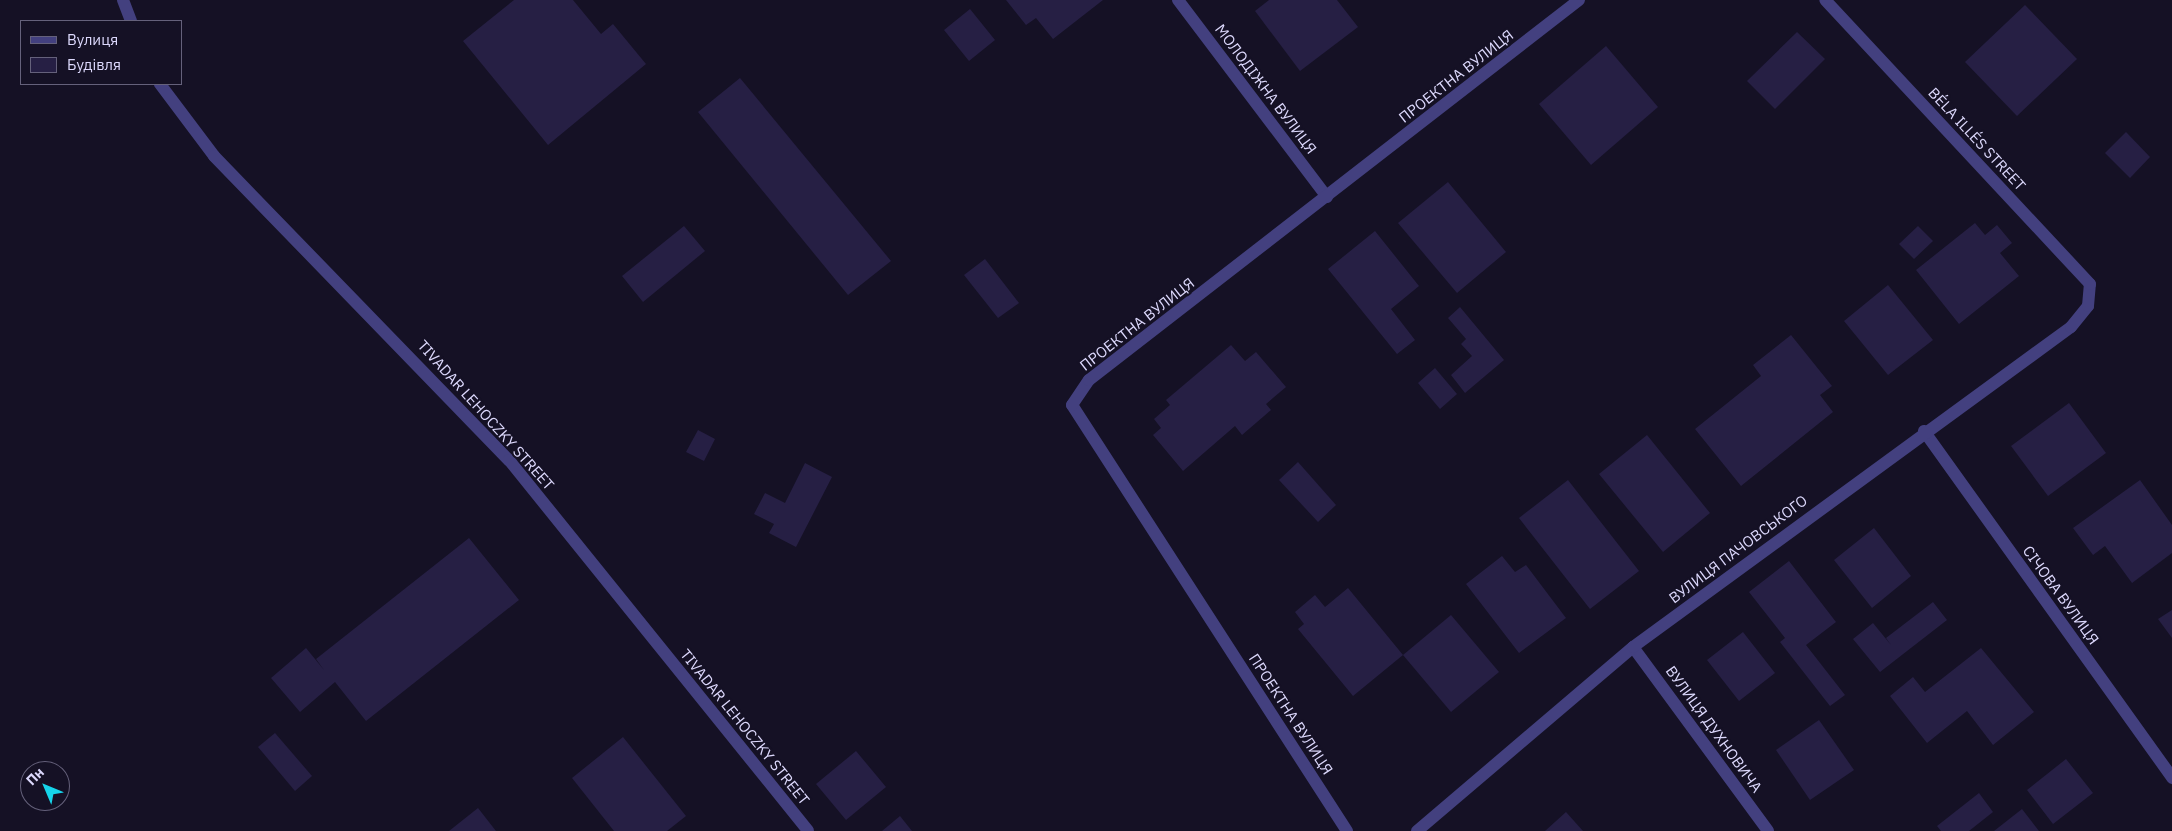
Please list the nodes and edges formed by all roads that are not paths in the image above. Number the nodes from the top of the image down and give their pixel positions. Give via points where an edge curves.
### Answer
1 (123, 0) edge
2 (1178, 0) edge
3 (1579, 0) edge
4 (1826, 0) edge
5 (132, 20) edge
6 (161, 85) edge
7 (1327, 197) junction
8 (2088, 306) joint
9 (1924, 432) junction
10 (1633, 647) junction
11 (2172, 778) edge
12 (808, 831) edge
13 (1346, 831) edge
14 (1417, 831) edge
15 (1768, 831) edge

1 - 5 street
2 - 7 street, МОЛОДІЖНА ВУЛИЦЯ
3 - 7 street, ПРОЕКТНА ВУЛИЦЯ
4 - 8 street, BÉLA ILLÉS STREET via 2090,284
6 - 12 street, TIVADAR LEHOCZKY STREET via 214,156 509,460
7 - 13 street, ПРОЕКТНА ВУЛИЦЯ via 1090,380 1072,405
8 - 9 street, ВУЛИЦЯ ПАЧОВСЬКОГО via 2070,327
9 - 10 street, ВУЛИЦЯ ПАЧОВСЬКОГО
9 - 11 street, СІЧОВА ВУЛИЦЯ
10 - 14 street, ВУЛИЦЯ ПАЧОВСЬКОГО
10 - 15 street, ВУЛИЦЯ ДУХНОВИЧА

